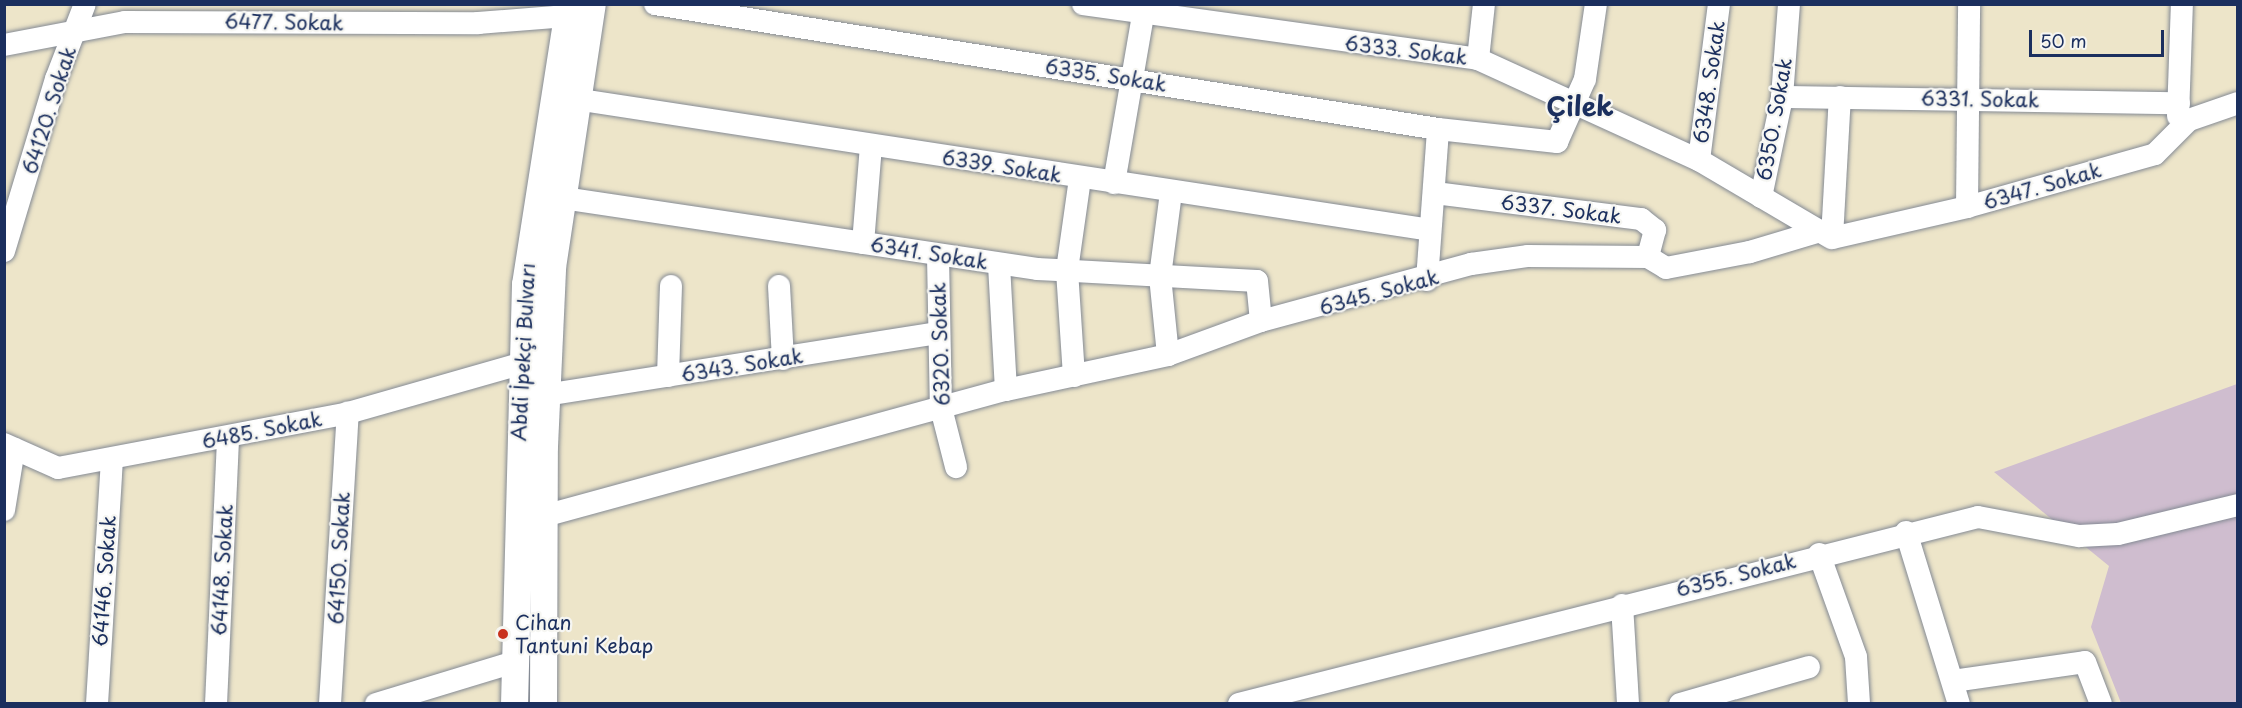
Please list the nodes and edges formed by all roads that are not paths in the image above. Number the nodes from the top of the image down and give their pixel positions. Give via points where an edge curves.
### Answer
1 (85, 4) edge
2 (592, 4) edge
3 (655, 4) edge
4 (1083, 4) edge
5 (1484, 4) edge
6 (1596, 4) edge
7 (1719, 4) edge
8 (1790, 4) edge
9 (1969, 4) edge
10 (2182, 4) edge
11 (1145, 9) edge
12 (568, 10) edge
13 (204, 13) edge
14 (278, 14) edge
15 (355, 14) edge
16 (77, 27) junction
17 (4, 45) edge
18 (1478, 59) junction
19 (1131, 78) junction
20 (1782, 97) junction
21 (1840, 97) junction
22 (1967, 98) junction
23 (575, 99) junction
24 (2179, 103) junction
25 (1576, 104) junction
26 (2238, 104) edge
27 (1438, 129) junction
28 (2177, 130) junction
29 (871, 145) junction
30 (1699, 160) junction
31 (1080, 179) junction
32 (1114, 183) junction
33 (1171, 192) junction
34 (1435, 193) junction
35 (1761, 197) junction
36 (563, 198) junction
37 (1967, 207) junction
38 (1430, 230) junction
39 (1826, 234) junction
40 (863, 243) junction
41 (4, 251) edge
42 (938, 255) junction
43 (1648, 257) junction
44 (999, 265) junction
45 (1067, 270) junction
46 (1160, 276) junction
47 (1427, 280) junction
48 (671, 286) dead end
49 (779, 286) dead end
50 (1261, 321) junction
51 (937, 333) junction
52 (1168, 355) junction
53 (783, 359) junction
54 (520, 364) junction
55 (668, 376) junction
56 (1074, 376) junction
57 (1006, 390) junction
58 (546, 395) junction
59 (941, 408) junction
60 (348, 413) junction
61 (228, 436) junction
62 (9, 446) edge
63 (112, 459) junction
64 (956, 467) dead end
65 (2238, 505) edge
66 (4, 510) edge
67 (544, 516) junction
68 (1906, 532) junction
69 (1819, 554) junction
70 (1622, 605) junction
71 (514, 662) junction
72 (1809, 667) dead end
73 (1953, 681) junction
74 (97, 704) edge
75 (216, 704) edge
76 (330, 704) edge
77 (376, 704) edge
78 (514, 704) edge
79 (543, 704) edge
80 (1239, 704) edge
81 (1628, 704) edge
82 (1680, 704) edge
83 (1860, 704) edge
84 (1959, 704) edge
85 (2101, 704) edge

1 - 16 street, 64120. Sokak
2 - 23 street, Abdi İpekçi Bulvarı
3 - 19 street, 6335. Sokak
4 - 11 street, 6333. Sokak
5 - 18 street
6 - 25 street via 1586,80
7 - 30 street, 6348. Sokak
8 - 20 street, 6350. Sokak
9 - 22 street
10 - 24 street
11 - 18 street, 6333. Sokak
11 - 19 street
12 - 15 street, 6477. Sokak
12 - 54 street, Abdi İpekçi Bulvarı via 525,284
13 - 14 street, 6477. Sokak
13 - 16 street, 6477. Sokak
14 - 15 street, 6477. Sokak
16 - 17 street, 6477. Sokak
16 - 41 street, 64120. Sokak
18 - 25 street, 6333. Sokak
19 - 27 street, 6335. Sokak
19 - 32 street
20 - 21 street, 6331. Sokak
20 - 35 street, 6350. Sokak
21 - 22 street, 6331. Sokak
21 - 39 street
22 - 24 street, 6331. Sokak
22 - 37 street
23 - 29 street, 6339. Sokak
23 - 36 street, Abdi İpekçi Bulvarı
24 - 28 street
25 - 27 street, 6335. Sokak via 1557,142
25 - 30 street, 6333. Sokak
26 - 28 street, 6347. Sokak
27 - 34 street
28 - 37 street, 6347. Sokak via 2156,154
29 - 31 street, 6339. Sokak
29 - 40 street
30 - 35 street, 6333. Sokak
31 - 32 street, 6339. Sokak
31 - 45 street
32 - 33 street, 6339. Sokak
33 - 38 street, 6339. Sokak
33 - 46 street
34 - 38 street
34 - 43 street, 6337. Sokak via 1641,219 1654,230
35 - 39 street, 6333. Sokak
36 - 40 street, 6341. Sokak
36 - 58 street, Abdi İpekçi Bulvarı via 552,267
37 - 39 street, 6347. Sokak
38 - 47 street
39 - 43 street, 6345. Sokak via 1693,265 1666,268
40 - 42 street, 6341. Sokak
42 - 44 street, 6341. Sokak
42 - 51 street, 6320. Sokak
43 - 47 street, 6345. Sokak via 1528,256 1471,264
44 - 45 street, 6341. Sokak
44 - 57 street
45 - 46 street, 6341. Sokak
45 - 56 street
46 - 50 street, 6341. Sokak via 1257,280
46 - 52 street
47 - 50 street, 6345. Sokak
48 - 55 street
49 - 53 street
50 - 52 street, 6345. Sokak
51 - 53 street, 6343. Sokak
51 - 59 street, 6320. Sokak
52 - 56 street, 6345. Sokak
53 - 55 street, 6343. Sokak
54 - 60 street, 6485. Sokak
54 - 71 street, Abdi İpekçi Bulvarı
55 - 58 street, 6343. Sokak
56 - 57 street, 6345. Sokak
57 - 59 street, 6345. Sokak
58 - 67 street, Abdi İpekçi Bulvarı
59 - 64 street, 6320. Sokak
59 - 67 street, 6345. Sokak
60 - 61 street, 6485. Sokak
60 - 76 street, 64150. Sokak
61 - 63 street, 6485. Sokak
61 - 75 street, 64148. Sokak
62 - 63 street, 6485. Sokak via 58,468
62 - 66 street
63 - 74 street, 64146. Sokak
65 - 68 street, 6355. Sokak via 2118,534 2079,536 1978,517
67 - 79 street, Abdi İpekçi Bulvarı
68 - 69 street, 6355. Sokak
68 - 73 street
69 - 70 street, 6355. Sokak
69 - 83 street via 1856,657
70 - 80 street, 6355. Sokak via 1461,651
70 - 81 street
71 - 77 street
71 - 78 street, Abdi İpekçi Bulvarı
72 - 82 street
73 - 84 street
73 - 85 street via 2085,662

